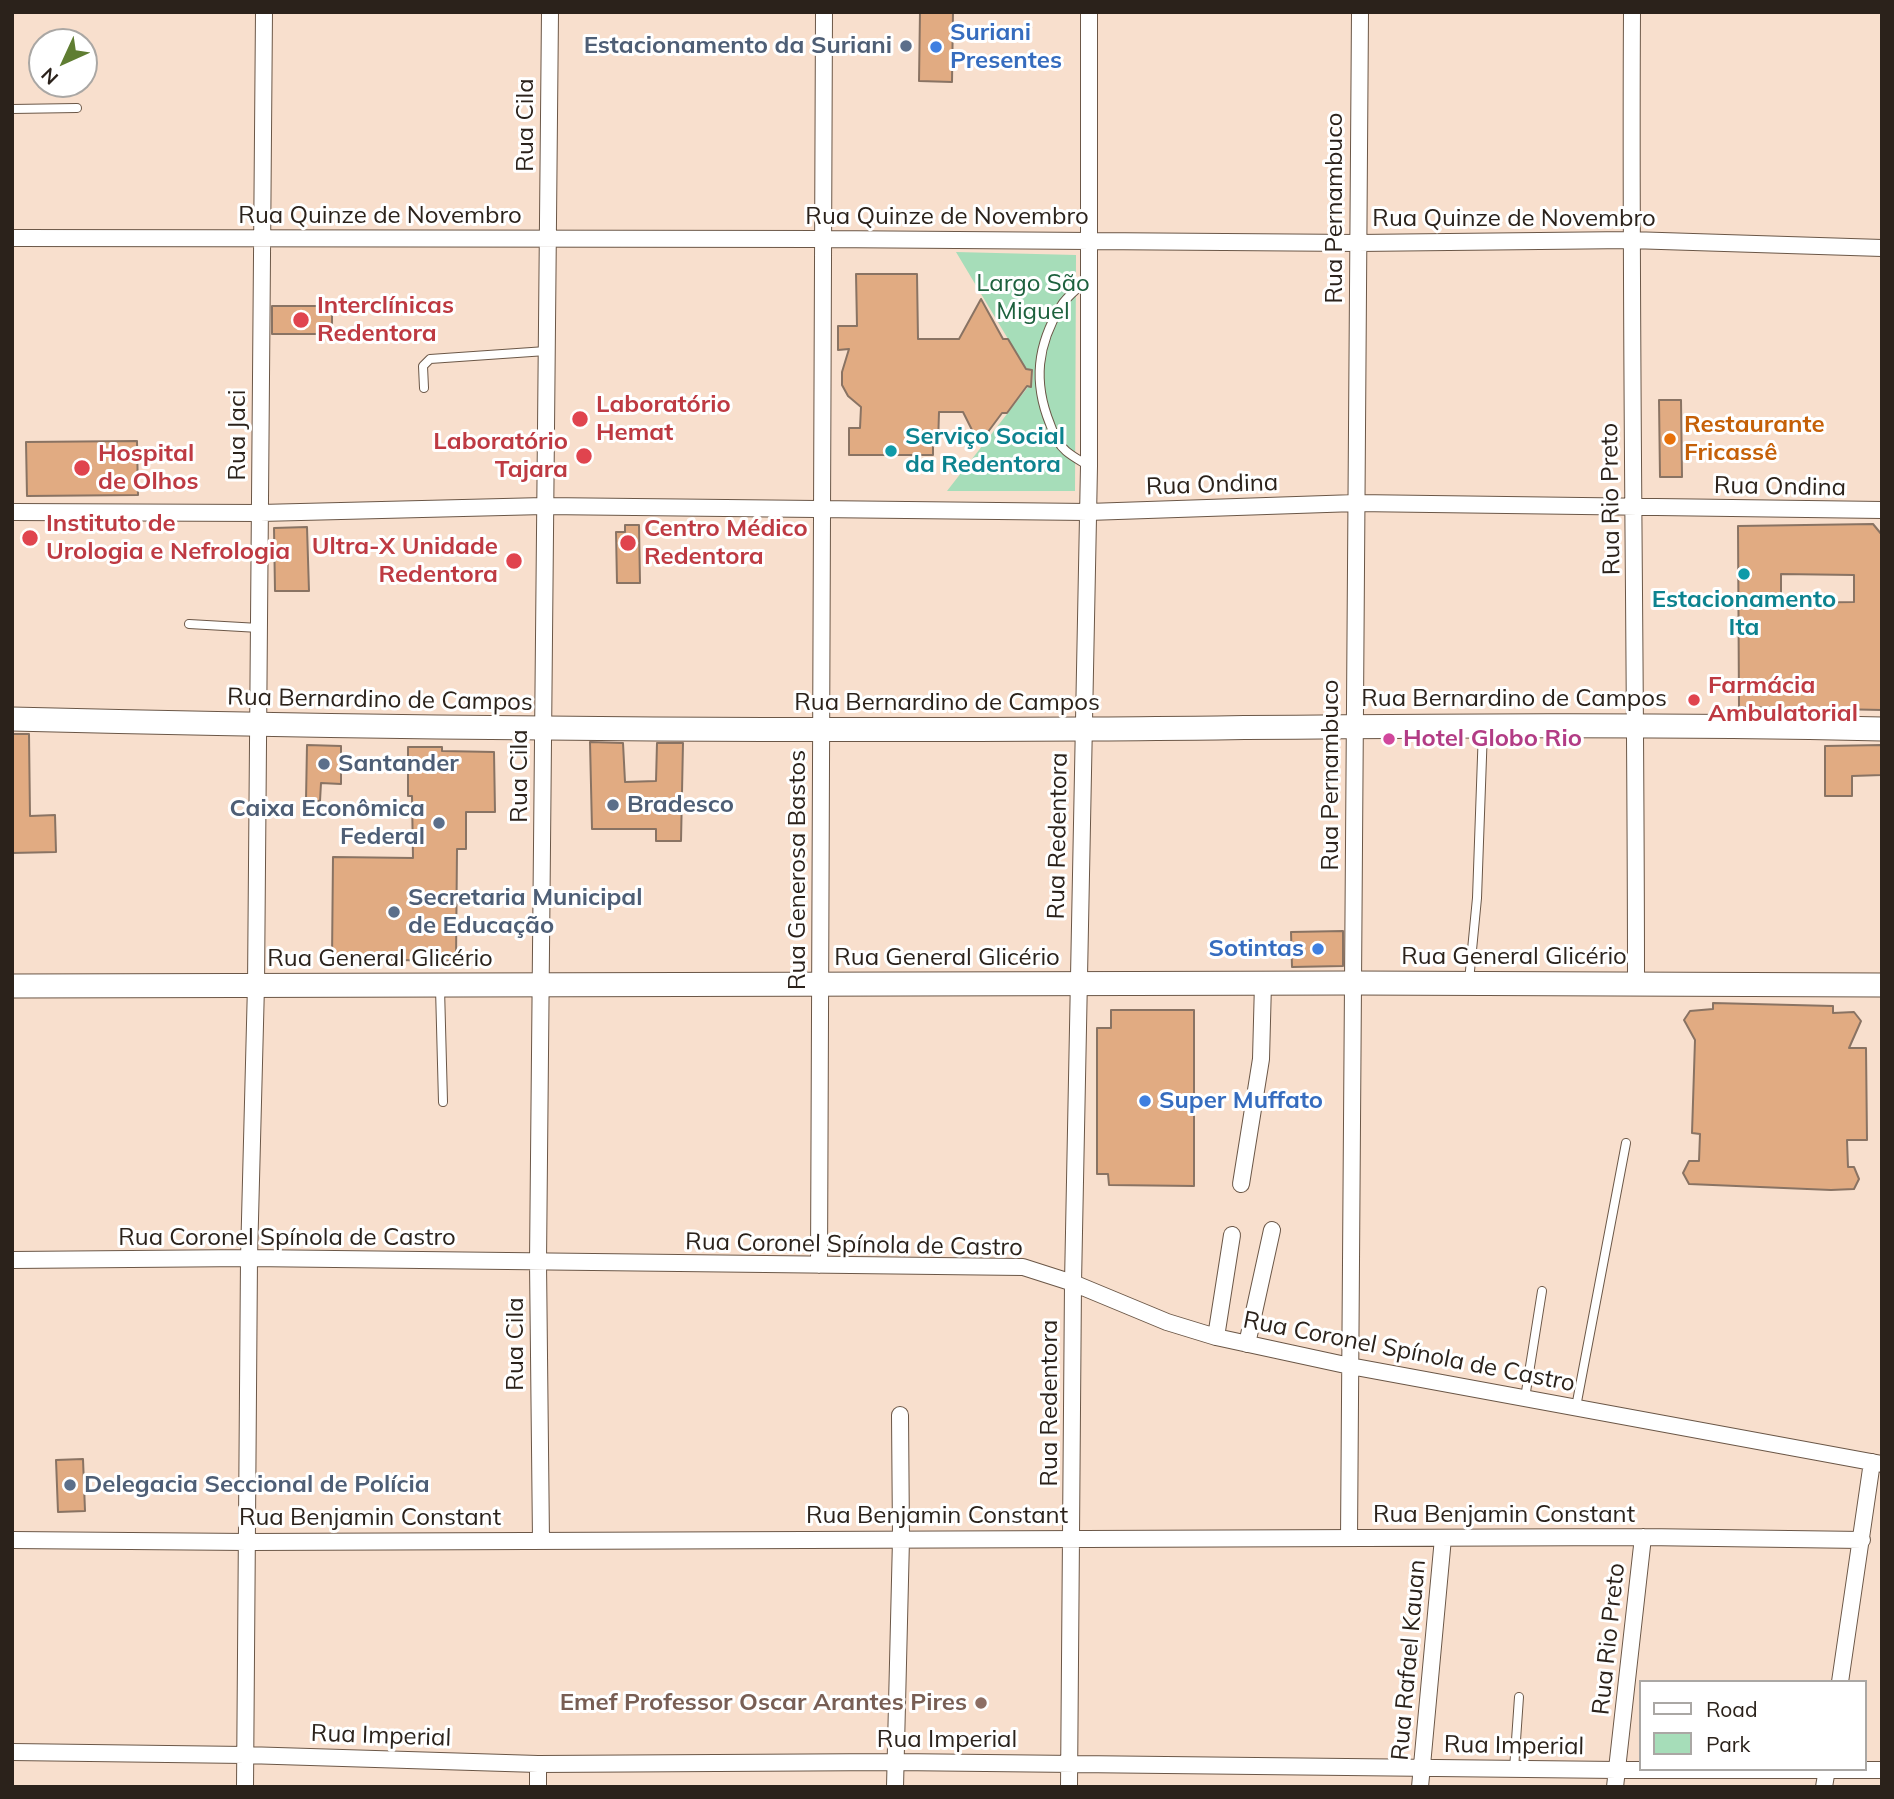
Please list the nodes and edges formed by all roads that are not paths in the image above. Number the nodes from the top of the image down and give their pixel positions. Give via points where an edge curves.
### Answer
1 (264, 12) edge
2 (550, 12) edge
3 (824, 12) edge
4 (1089, 12) edge
5 (1360, 12) edge
6 (1632, 12) edge
7 (77, 108) dead end
8 (12, 109) edge
9 (262, 238) junction
10 (12, 239) edge
11 (823, 239) junction
12 (548, 240) junction
13 (1630, 240) junction
14 (1088, 241) junction
15 (1358, 243) junction
16 (1882, 248) edge
17 (1088, 278) junction
18 (546, 351) junction
19 (424, 388) dead end
20 (1089, 466) junction
21 (1356, 503) junction
22 (544, 506) junction
23 (1635, 508) junction
24 (822, 509) junction
25 (1882, 510) edge
26 (12, 512) edge
27 (1088, 512) junction
28 (260, 513) junction
29 (189, 624) dead end
30 (259, 628) junction
31 (12, 719) edge
32 (1636, 724) junction
33 (258, 725) junction
34 (1354, 726) junction
35 (1483, 726) junction
36 (543, 729) junction
37 (821, 729) junction
38 (1082, 729) junction
39 (1882, 729) edge
40 (1080, 983) junction
41 (1264, 983) junction
42 (1353, 983) junction
43 (1469, 983) junction
44 (1636, 984) junction
45 (256, 985) junction
46 (440, 985) junction
47 (541, 985) junction
48 (820, 985) junction
49 (1882, 985) edge
50 (12, 986) edge
51 (443, 1102) dead end
52 (1626, 1143) dead end
53 (1241, 1184) dead end
54 (1272, 1230) dead end
55 (1232, 1235) dead end
56 (249, 1258) junction
57 (12, 1260) edge
58 (538, 1262) junction
59 (819, 1265) junction
60 (1073, 1283) junction
61 (1542, 1291) dead end
62 (1216, 1337) junction
63 (1248, 1344) junction
64 (1350, 1366) junction
65 (1525, 1398) junction
66 (1576, 1408) junction
67 (900, 1415) dead end
68 (1877, 1463) edge
69 (1643, 1537) junction
70 (1072, 1538) junction
71 (1349, 1538) junction
72 (1443, 1538) junction
73 (901, 1539) junction
74 (12, 1540) edge
75 (1862, 1540) junction
76 (541, 1541) junction
77 (248, 1542) junction
78 (1840, 1680) edge
79 (1519, 1697) dead end
80 (12, 1752) edge
81 (245, 1755) junction
82 (895, 1762) junction
83 (1070, 1764) junction
84 (538, 1765) junction
85 (1422, 1768) junction
86 (1514, 1769) junction
87 (1882, 1770) edge
88 (1826, 1776) edge
89 (1616, 1779) edge
90 (245, 1787) edge
91 (538, 1787) edge
92 (895, 1787) edge
93 (1069, 1787) edge
94 (1420, 1787) edge

1 - 9 street, Rua Jaci
2 - 12 street, Rua Cila
3 - 11 street, Rua Generosa Bastos
4 - 14 street, Rua Redentora
5 - 15 street, Rua Pernambuco
6 - 13 street, Rua Rio Preto
7 - 8 lane
9 - 10 street, Rua Quinze de Novembro
9 - 12 street, Rua Quinze de Novembro
9 - 28 street, Rua Jaci
11 - 12 street, Rua Quinze de Novembro
11 - 14 street, Rua Quinze de Novembro
11 - 24 street, Rua Generosa Bastos
12 - 18 street, Rua Cila
13 - 15 street, Rua Quinze de Novembro
13 - 16 street, Rua Quinze de Novembro
13 - 23 street, Rua Rio Preto
14 - 15 street, Rua Quinze de Novembro
14 - 17 street, Rua Redentora
15 - 21 street, Rua Pernambuco
17 - 20 street, Rua Redentora
17 - 20 lane via 1063,304 1048,332 1038,378 1052,431 1065,450
18 - 19 lane via 430,359 423,366
18 - 22 street, Rua Cila
20 - 27 street, Rua Redentora
21 - 23 street, Rua Ondina
21 - 27 street, Rua Ondina
21 - 34 street, Rua Pernambuco
22 - 24 street, Rua Ondina
22 - 28 street, Rua Ondina
22 - 36 street, Rua Cila
23 - 25 street, Rua Ondina
23 - 32 street, Rua Rio Preto
24 - 27 street, Rua Ondina
24 - 37 street, Rua Generosa Bastos
26 - 28 street, Rua Ondina
27 - 38 street, Rua Redentora
28 - 30 street, Rua Jaci
29 - 30 lane
30 - 33 street, Rua Jaci
31 - 33 street, Rua Bernardino de Campos
32 - 35 street, Rua Bernardino de Campos
32 - 39 street, Rua Bernardino de Campos
32 - 44 street, Rua Rio Preto
33 - 36 street, Rua Bernardino de Campos
33 - 45 street, Rua Jaci
34 - 35 street, Rua Bernardino de Campos
34 - 38 street, Rua Bernardino de Campos
34 - 42 street, Rua Pernambuco
35 - 43 lane
36 - 37 street, Rua Bernardino de Campos
36 - 47 street, Rua Cila
37 - 38 street, Rua Bernardino de Campos
37 - 48 street, Rua Generosa Bastos
38 - 40 street, Rua Redentora
40 - 41 street, Rua General Glicério
40 - 48 street, Rua General Glicério
40 - 60 street, Rua Redentora
41 - 42 street, Rua General Glicério
41 - 53 street via 1261,1059
42 - 43 street, Rua General Glicério
42 - 64 street, Rua Pernambuco
43 - 44 street, Rua General Glicério
44 - 49 street, Rua General Glicério
45 - 46 street, Rua General Glicério
45 - 50 street, Rua General Glicério
45 - 56 street, Rua Jaci
46 - 47 street, Rua General Glicério
46 - 51 lane
47 - 48 street, Rua General Glicério
47 - 58 street, Rua Cila
48 - 59 street, Rua Generosa Bastos
52 - 66 lane
54 - 63 street
55 - 62 street
56 - 57 street, Rua Coronel Spínola de Castro
56 - 58 street, Rua Coronel Spínola de Castro
56 - 77 street, Rua Jaci
58 - 59 street, Rua Coronel Spínola de Castro
58 - 76 street, Rua Cila
59 - 60 street, Rua Coronel Spínola de Castro via 1023,1267
60 - 62 street, Rua Coronel Spínola de Castro
60 - 70 street, Rua Redentora
61 - 65 lane
62 - 63 street, Rua Coronel Spínola de Castro
63 - 64 street, Rua Coronel Spínola de Castro
64 - 65 street, Rua Coronel Spínola de Castro
64 - 71 street, Rua Pernambuco
65 - 66 street, Rua Coronel Spínola de Castro
66 - 68 street, Rua Coronel Spínola de Castro
67 - 73 street
68 - 75 street
69 - 72 street, Rua Benjamin Constant
69 - 75 street, Rua Benjamin Constant
69 - 89 street, Rua Rio Preto
70 - 71 street, Rua Benjamin Constant
70 - 73 street, Rua Benjamin Constant
70 - 83 street, Rua Redentora
71 - 72 street, Rua Benjamin Constant
72 - 85 street, Rua Rafael Kauan
73 - 76 street, Rua Benjamin Constant
73 - 82 street
74 - 77 street, Rua Benjamin Constant
75 - 78 street
76 - 77 street, Rua Benjamin Constant
77 - 81 street, Rua Jaci
79 - 86 lane
80 - 81 street, Rua Imperial
81 - 84 street, Rua Imperial
81 - 90 street, Rua Jaci
82 - 83 street, Rua Imperial
82 - 84 street, Rua Imperial
82 - 92 street
83 - 85 street, Rua Imperial
83 - 93 street, Rua Redentora
84 - 91 street
85 - 86 street, Rua Imperial
85 - 94 street, Rua Rafael Kauan
86 - 89 street, Rua Imperial
87 - 88 street, Rua Imperial
88 - 89 street, Rua Imperial

